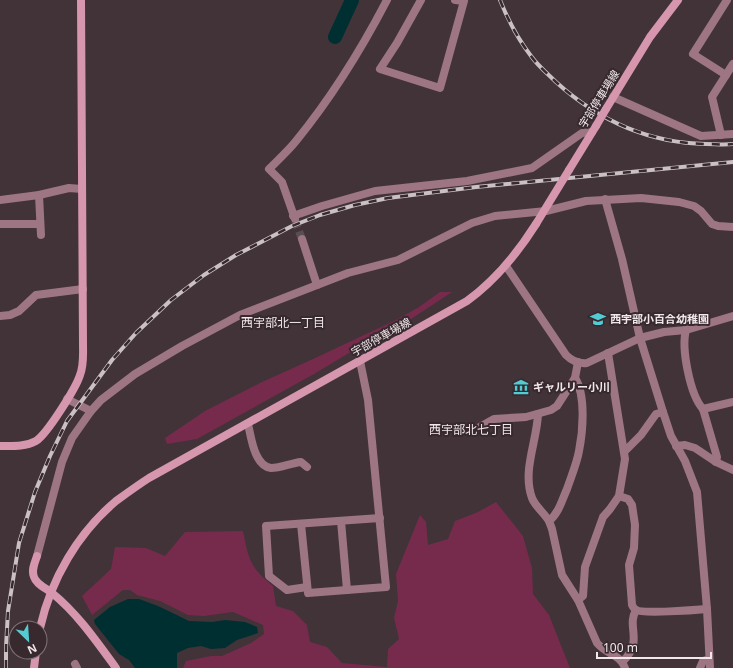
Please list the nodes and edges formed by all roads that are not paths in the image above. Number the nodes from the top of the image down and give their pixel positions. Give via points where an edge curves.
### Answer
1 (81, 0) edge
2 (386, 0) edge
3 (421, 0) edge
4 (456, 0) edge
5 (678, 0) edge
6 (727, 0) edge
7 (733, 64) edge
8 (726, 75) junction
9 (613, 97) junction
10 (594, 129) junction
11 (733, 134) edge
12 (721, 135) junction
13 (82, 189) junction
14 (39, 195) junction
15 (605, 199) junction
16 (0, 200) edge
17 (0, 224) edge
18 (40, 224) junction
19 (733, 227) edge
20 (41, 235) dead end
21 (302, 239) tunnel mouth
22 (506, 266) junction
23 (317, 285) junction
24 (83, 289) junction
25 (0, 316) edge
26 (733, 316) edge
27 (686, 330) junction
28 (640, 338) junction
29 (608, 353) junction
30 (360, 361) junction
31 (578, 362) junction
32 (575, 378) junction
33 (66, 399) junction
34 (733, 402) edge
35 (703, 409) junction
36 (91, 411) junction
37 (663, 412) junction
38 (538, 414) junction
39 (248, 424) junction
40 (471, 432) dead end
41 (0, 446) edge
42 (676, 446) junction
43 (625, 451) junction
44 (716, 462) junction
45 (307, 467) dead end
46 (733, 470) edge
47 (619, 496) junction
48 (380, 518) junction
49 (341, 521) junction
50 (549, 521) junction
51 (301, 524) junction
52 (37, 556) joint
53 (307, 587) junction
54 (347, 590) junction
55 (51, 592) junction
56 (578, 600) junction
57 (636, 610) junction
58 (707, 610) junction
59 (42, 620) edge
60 (624, 664) edge
61 (709, 664) edge
62 (116, 668) edge
63 (700, 668) edge

1 - 13 main road
2 - 10 street via 369,34 327,101 296,142 269,169 282,182 294,218 322,206 376,191 467,181 532,168 582,133
3 - 4 street via 380,69 440,88 464,1
5 - 9 main road, 宇部停車場線 via 661,20
6 - 8 street via 693,54
7 - 8 street
8 - 12 street via 712,97
9 - 10 main road, 宇部停車場線, bridge
9 - 12 street via 694,134
10 - 22 main road, 宇部停車場線, bridge via 536,224
11 - 12 street
13 - 14 street via 69,188
13 - 24 main road
14 - 16 street
14 - 18 street
15 - 19 street via 641,198 679,202 694,206 712,224
15 - 23 street via 481,220 398,260 348,273
15 - 28 street
17 - 18 street
18 - 20 street
21 - 23 street
22 - 30 main road, 宇部停車場線 via 468,301
22 - 31 street via 566,355
23 - 36 street via 240,315 182,346 122,383
24 - 25 street via 36,295 19,311
24 - 33 main road via 82,370
26 - 27 street
27 - 28 street
27 - 35 street via 687,363 692,388 698,404
28 - 29 street
28 - 37 street
29 - 31 street via 587,363
29 - 43 street
30 - 39 main road, 宇部停車場線
30 - 48 street via 368,400
31 - 32 street
32 - 38 street via 558,406
32 - 50 street via 579,385 582,406 579,452 562,501 556,514
33 - 36 street
33 - 41 main road via 40,438 27,444
34 - 35 street
35 - 44 street via 717,457
36 - 52 street via 72,438 62,462
37 - 42 street
37 - 43 street via 656,414
38 - 40 street via 494,419
38 - 50 street via 529,486 532,498
39 - 45 street via 258,460 262,465 270,468 301,462
39 - 55 main road, 宇部停車場線 via 149,478 117,501 82,537 58,575
42 - 44 street via 695,448
42 - 58 street via 697,492
43 - 47 street
44 - 46 street
47 - 56 street via 598,528 585,567 583,596
47 - 57 street via 628,499 632,505 635,524 629,581 631,602
48 - 49 street
48 - 54 street via 386,587
49 - 51 street
49 - 54 street
50 - 56 street via 562,575
51 - 53 street
51 - 53 street via 266,526 269,576 287,590
52 - 55 main road via 32,571 34,578
53 - 54 street via 308,594
55 - 59 main road, 宇部停車場線
55 - 62 main road via 73,614
56 - 60 street via 597,643
57 - 58 street
57 - 60 street via 633,615 635,644
58 - 61 street
61 - 63 street via 703,661

